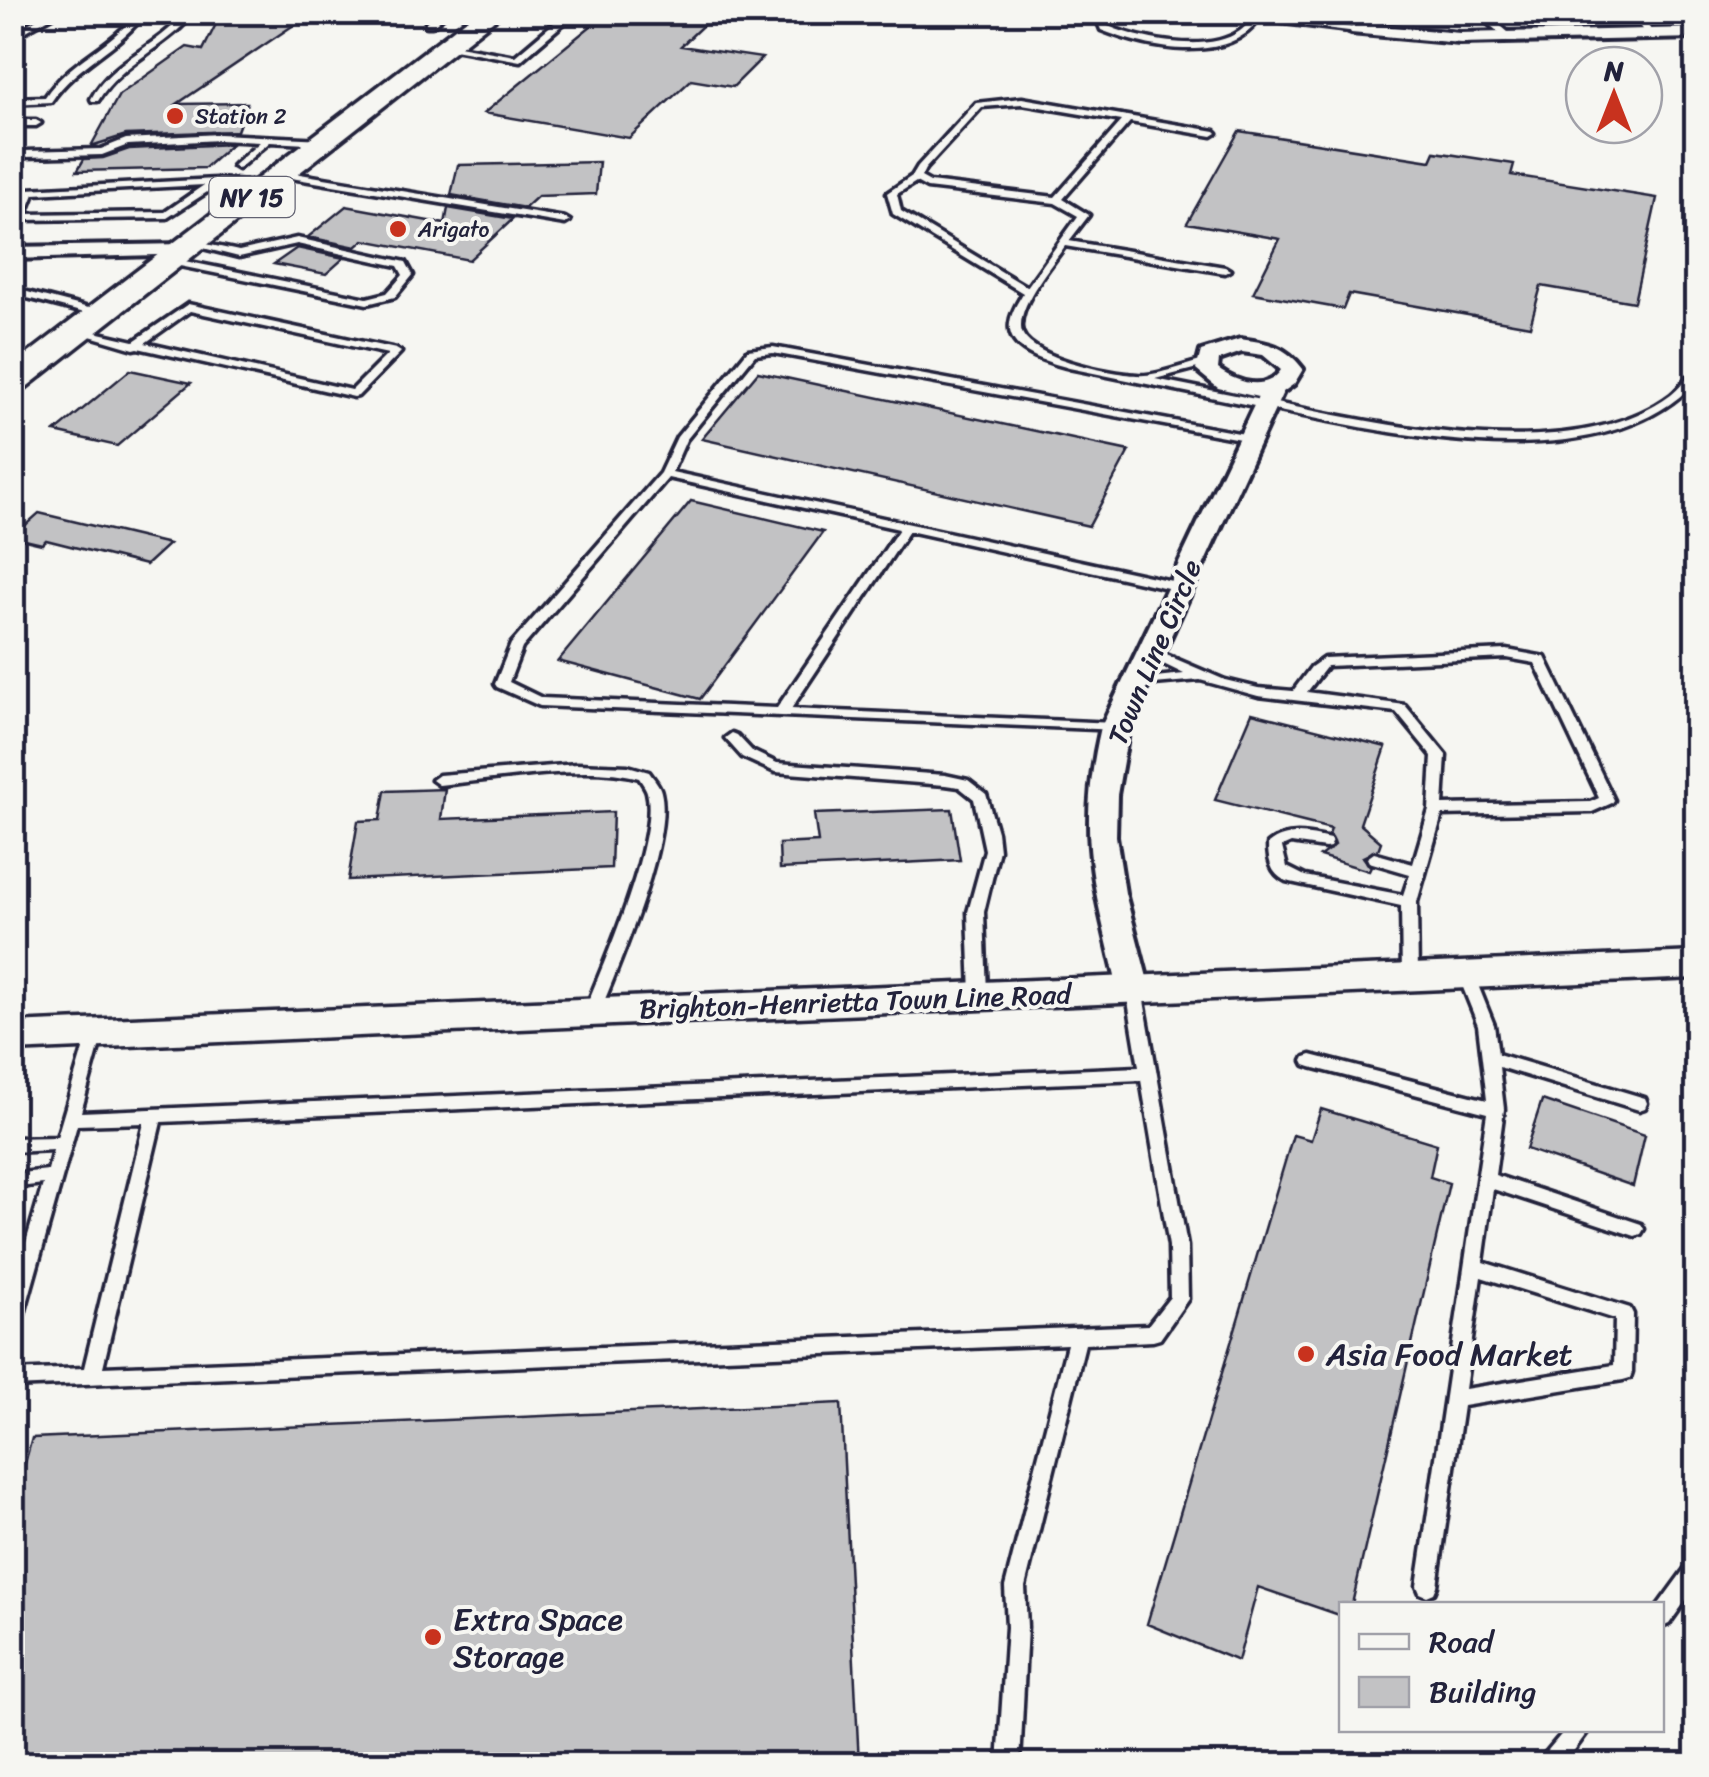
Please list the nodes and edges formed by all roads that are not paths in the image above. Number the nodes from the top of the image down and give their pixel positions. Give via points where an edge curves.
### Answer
1 (56, 12) edge
2 (142, 12) edge
3 (191, 12) edge
4 (444, 12) edge
5 (573, 12) edge
6 (1106, 12) edge
7 (1478, 12) edge
8 (1633, 12) edge
9 (487, 13) edge
10 (1259, 15) edge
11 (1357, 29) joint
12 (1696, 33) edge
13 (1650, 34) junction
14 (438, 36) junction
15 (1510, 37) junction
16 (12, 38) edge
17 (95, 99) dead end
18 (12, 101) edge
19 (1128, 118) junction
20 (12, 123) edge
21 (36, 123) dead end
22 (1212, 133) dead end
23 (268, 139) junction
24 (325, 142) junction
25 (25, 154) dead end
26 (238, 166) dead end
27 (916, 178) junction
28 (276, 180) junction
29 (216, 182) junction
30 (1058, 200) junction
31 (565, 221) dead end
32 (15, 225) edge
33 (1064, 243) junction
34 (182, 252) junction
35 (12, 253) edge
36 (1225, 270) dead end
37 (12, 291) edge
38 (1028, 292) junction
39 (89, 323) junction
40 (134, 346) junction
41 (1206, 362) junction
42 (1696, 376) edge
43 (1142, 379) junction
44 (12, 382) edge
45 (1270, 396) junction
46 (1251, 438) junction
47 (666, 474) junction
48 (906, 527) junction
49 (1181, 587) junction
50 (1150, 652) junction
51 (1196, 677) junction
52 (1136, 683) junction
53 (1296, 696) junction
54 (781, 714) junction
55 (1115, 728) junction
56 (732, 738) dead end
57 (439, 780) dead end
58 (1436, 810) junction
59 (1325, 843) dead end
60 (1374, 858) dead end
61 (1418, 871) junction
62 (1409, 902) junction
63 (1696, 965) edge
64 (1466, 974) junction
65 (1410, 977) junction
66 (1134, 989) junction
67 (978, 996) junction
68 (592, 1012) junction
69 (95, 1033) junction
70 (12, 1037) edge
71 (1493, 1060) junction
72 (1311, 1061) dead end
73 (1148, 1073) junction
74 (1639, 1104) dead end
75 (1496, 1108) junction
76 (154, 1116) junction
77 (72, 1119) junction
78 (64, 1143) junction
79 (12, 1145) edge
80 (55, 1176) junction
81 (1485, 1179) junction
82 (12, 1181) edge
83 (1635, 1228) dead end
84 (1473, 1267) junction
85 (12, 1324) edge
86 (1078, 1336) junction
87 (92, 1376) junction
88 (12, 1379) edge
89 (1454, 1400) junction
90 (1696, 1570) edge
91 (1427, 1586) dead end
92 (1664, 1614) edge
93 (1576, 1732) edge
94 (1009, 1764) edge
95 (1552, 1764) edge

1 - 16 lane
2 - 18 lane via 130,31 63,75 48,100
3 - 17 lane via 170,37 104,80
4 - 14 lane
5 - 14 lane via 516,58
6 - 10 lane via 1104,28 1119,35 1208,44 1239,36
7 - 15 lane
8 - 13 lane
9 - 14 main road, NY 15
10 - 11 lane
11 - 15 street
12 - 13 street
13 - 15 street
14 - 24 main road, NY 15
19 - 22 lane
19 - 27 lane via 1022,101 979,105
19 - 30 lane
20 - 21 lane
23 - 24 lane
23 - 25 lane via 126,142 102,152
23 - 26 lane
24 - 28 main road, NY 15
27 - 30 lane via 926,185
27 - 38 lane via 892,193 896,212
28 - 29 lane
28 - 31 lane
28 - 34 main road, NY 15
29 - 32 lane via 166,215
29 - 32 lane via 30,191
30 - 33 lane via 1084,215
33 - 36 lane
33 - 38 lane
34 - 34 lane via 367,301 391,296 408,275 402,264 297,241 239,254
34 - 35 street
34 - 39 main road, NY 15
37 - 39 lane
38 - 43 lane via 1012,323 1034,352
39 - 40 lane
39 - 44 main road, NY 15
40 - 40 lane via 354,394 396,352 188,308
41 - 43 lane
41 - 45 street via 1221,382
41 - 45 street, Town Line Circle via 1226,347 1280,354 1292,369
42 - 45 lane via 1656,412 1592,431 1522,438 1398,432
43 - 45 lane
45 - 46 street, Town Line Circle
46 - 47 lane via 774,350 752,352 681,439
46 - 49 street, Town Line Circle
47 - 48 lane
47 - 54 lane via 516,647 502,684 540,702
48 - 49 lane
48 - 54 lane
49 - 50 street, Town Line Circle
50 - 51 lane
50 - 52 street, Town Line Circle
51 - 52 lane
51 - 53 lane
52 - 55 street, Town Line Circle
53 - 58 lane via 1400,708 1439,755
53 - 58 lane via 1324,662 1507,654 1540,660 1607,800 1592,807
54 - 55 lane
55 - 66 street, Town Line Circle via 1101,841
56 - 67 lane via 775,767 945,780 963,783 982,798 992,850 976,912
57 - 68 lane via 598,770 651,780 652,844
58 - 61 lane
59 - 62 lane via 1290,838 1275,844 1275,859 1302,883
60 - 61 lane
61 - 62 lane
62 - 65 lane
63 - 64 street, Brighton-Henrietta Town Line Road
64 - 65 street, Brighton-Henrietta Town Line Road
64 - 71 lane
65 - 66 street, Brighton-Henrietta Town Line Road
66 - 67 street, Brighton-Henrietta Town Line Road
66 - 73 lane
67 - 68 street, Brighton-Henrietta Town Line Road
68 - 69 street, Brighton-Henrietta Town Line Road
69 - 70 street, Brighton-Henrietta Town Line Road
69 - 77 lane
71 - 74 lane
71 - 75 lane
72 - 75 lane
73 - 76 lane
73 - 86 lane via 1178,1246 1179,1299 1153,1333
75 - 81 lane
76 - 77 lane
76 - 87 lane
77 - 78 lane
78 - 79 lane
78 - 80 lane
80 - 82 lane
80 - 85 lane
81 - 83 lane
81 - 84 lane
84 - 89 lane
84 - 89 lane via 1624,1314 1623,1372
86 - 87 lane
86 - 94 lane via 1015,1588
87 - 88 lane
89 - 91 lane
90 - 92 lane
93 - 95 lane

